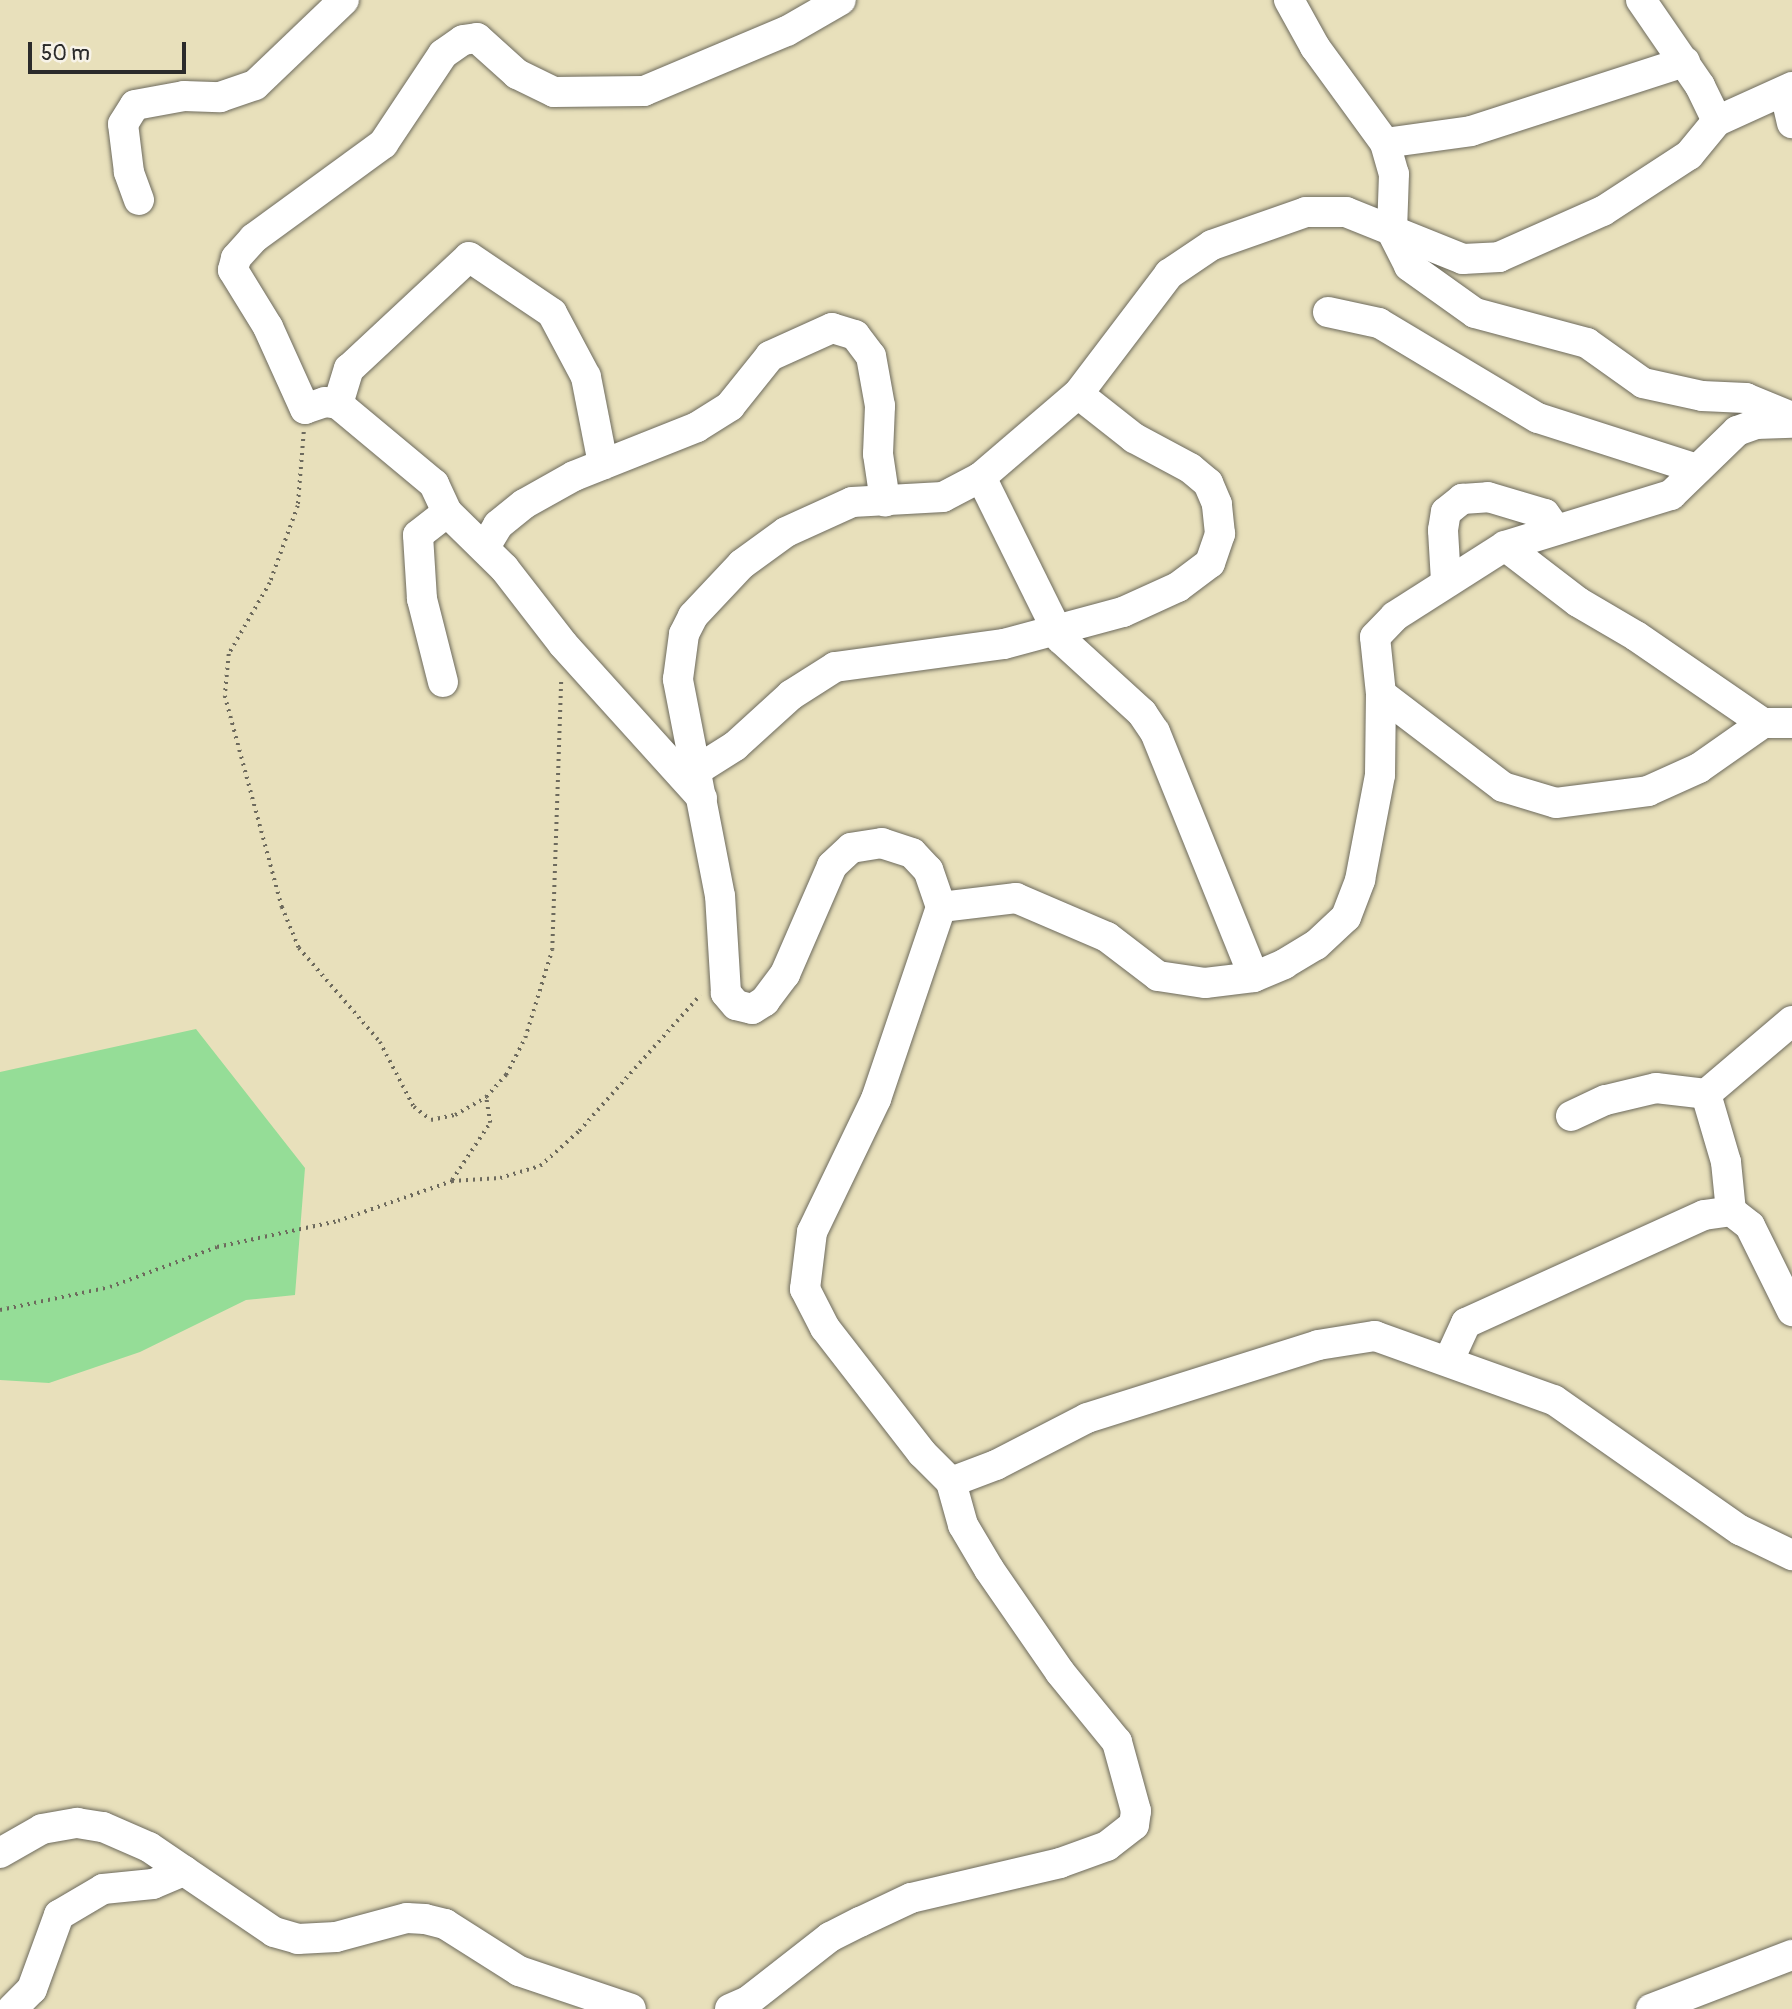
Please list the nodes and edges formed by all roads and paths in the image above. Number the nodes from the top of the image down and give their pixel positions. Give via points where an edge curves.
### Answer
1 (344, 0) edge
2 (841, 0) edge
3 (1289, 0) edge
4 (1641, 0) edge
5 (1685, 62) junction
6 (1788, 90) edge
7 (1717, 121) junction
8 (1792, 123) edge
9 (1385, 143) junction
10 (139, 200) dead end
11 (1392, 232) junction
12 (1328, 312) dead end
13 (1078, 394) junction
14 (338, 404) junction
15 (305, 408) junction
16 (1792, 417) edge
17 (1792, 423) edge
18 (603, 464) junction
19 (1697, 469) junction
20 (981, 477) junction
21 (885, 501) junction
22 (447, 512) junction
23 (1556, 530) junction
24 (1505, 546) junction
25 (485, 547) junction
26 (1446, 581) junction
27 (1056, 628) junction
28 (563, 644) junction
29 (443, 682) dead end
30 (1381, 694) junction
31 (1778, 723) edge
32 (697, 770) junction
33 (705, 801) junction
34 (941, 907) junction
35 (1254, 977) junction
36 (726, 993) junction
37 (1792, 1021) edge
38 (1706, 1094) junction
39 (486, 1097) junction
40 (1571, 1116) dead end
41 (452, 1181) junction
42 (1731, 1211) junction
43 (0, 1310) edge
44 (1792, 1311) edge
45 (1449, 1360) junction
46 (951, 1482) junction
47 (1792, 1555) edge
48 (0, 1853) edge
49 (184, 1871) junction
50 (1792, 1955) edge
51 (12, 2009) edge
52 (631, 2009) edge
53 (730, 2009) edge
54 (1651, 2009) edge

1 - 10 street via 255,85 220,97 184,96 135,105 123,124 129,172
2 - 15 street via 787,31 643,91 554,92 517,74 477,38 463,40 443,54 383,144 254,238 236,258 233,271 268,327
3 - 9 street via 1315,47
4 - 5 street
5 - 7 street
5 - 9 street via 1471,131
6 - 7 street via 1746,104
6 - 8 street
7 - 11 street via 1689,155 1603,211 1499,257 1463,259
9 - 11 street via 1394,174
11 - 13 street via 1346,212 1306,212 1212,245 1169,274
11 - 16 street via 1409,266 1475,313 1587,344 1643,383 1702,396 1745,398
12 - 19 street via 1379,323 1538,418
13 - 20 street
13 - 27 street via 1134,438 1200,475 1213,493 1220,534 1210,563 1178,587 1124,612
14 - 15 street via 325,402
14 - 18 street via 349,369 469,257 552,313 586,377
14 - 22 street via 434,484
15 - 39 path via 298,506 270,583 229,654 225,696 282,907 299,948 380,1042 414,1107 432,1120 454,1115
17 - 19 street via 1756,424 1737,431
18 - 21 street via 697,427 730,406 770,356 840,328 862,341 871,356 880,406 878,454
18 - 25 street via 524,504 498,525
19 - 23 street via 1671,495
20 - 21 street via 943,496
20 - 27 street
21 - 32 street via 852,502 786,532 742,564 693,616 684,634 678,679
22 - 25 street
22 - 29 street via 418,535 422,599
23 - 24 street
23 - 26 street via 1545,514 1488,497 1462,499 1446,512
24 - 26 street
24 - 31 street via 1578,603
25 - 28 street
26 - 30 street via 1395,616 1375,637
27 - 32 street via 1004,644 835,667 791,695 735,746
27 - 35 street via 1061,639 1142,713 1155,732
28 - 33 street
28 - 39 path via 552,950 525,1038 506,1075
30 - 31 street via 1503,787 1556,803 1648,792
30 - 35 street via 1380,775 1360,880 1346,917 1316,945
32 - 33 street
33 - 36 street via 720,896
34 - 35 street via 1016,898 1107,937 1158,976 1205,983
34 - 36 street via 928,870 912,853 882,843 852,848 831,866 785,974 765,1001 752,1009 736,1005
34 - 46 street via 876,1098 812,1232 806,1289 825,1328 922,1453
36 - 41 path via 701,994 579,1131 540,1166 500,1178
37 - 38 street
38 - 40 street via 1656,1088 1606,1100
38 - 42 street via 1726,1162
39 - 41 path via 490,1123
41 - 43 path via 338,1221 217,1247 110,1287
42 - 44 street via 1750,1226
42 - 45 street via 1704,1215 1466,1323
45 - 46 street via 1375,1336 1318,1345 1087,1418 996,1465
45 - 47 street via 1554,1400 1740,1530
46 - 53 street via 963,1525 989,1569 1060,1672 1117,1742 1136,1811 1134,1825 1107,1846 1060,1863 911,1898 830,1937 748,2001
48 - 49 street via 42,1829 77,1823 103,1827 149,1847
49 - 51 street via 153,1884 103,1889 66,1909 49,1936 32,1989
49 - 52 street via 274,1933 298,1939 336,1937 407,1918 425,1919 445,1924 519,1971
50 - 54 street

